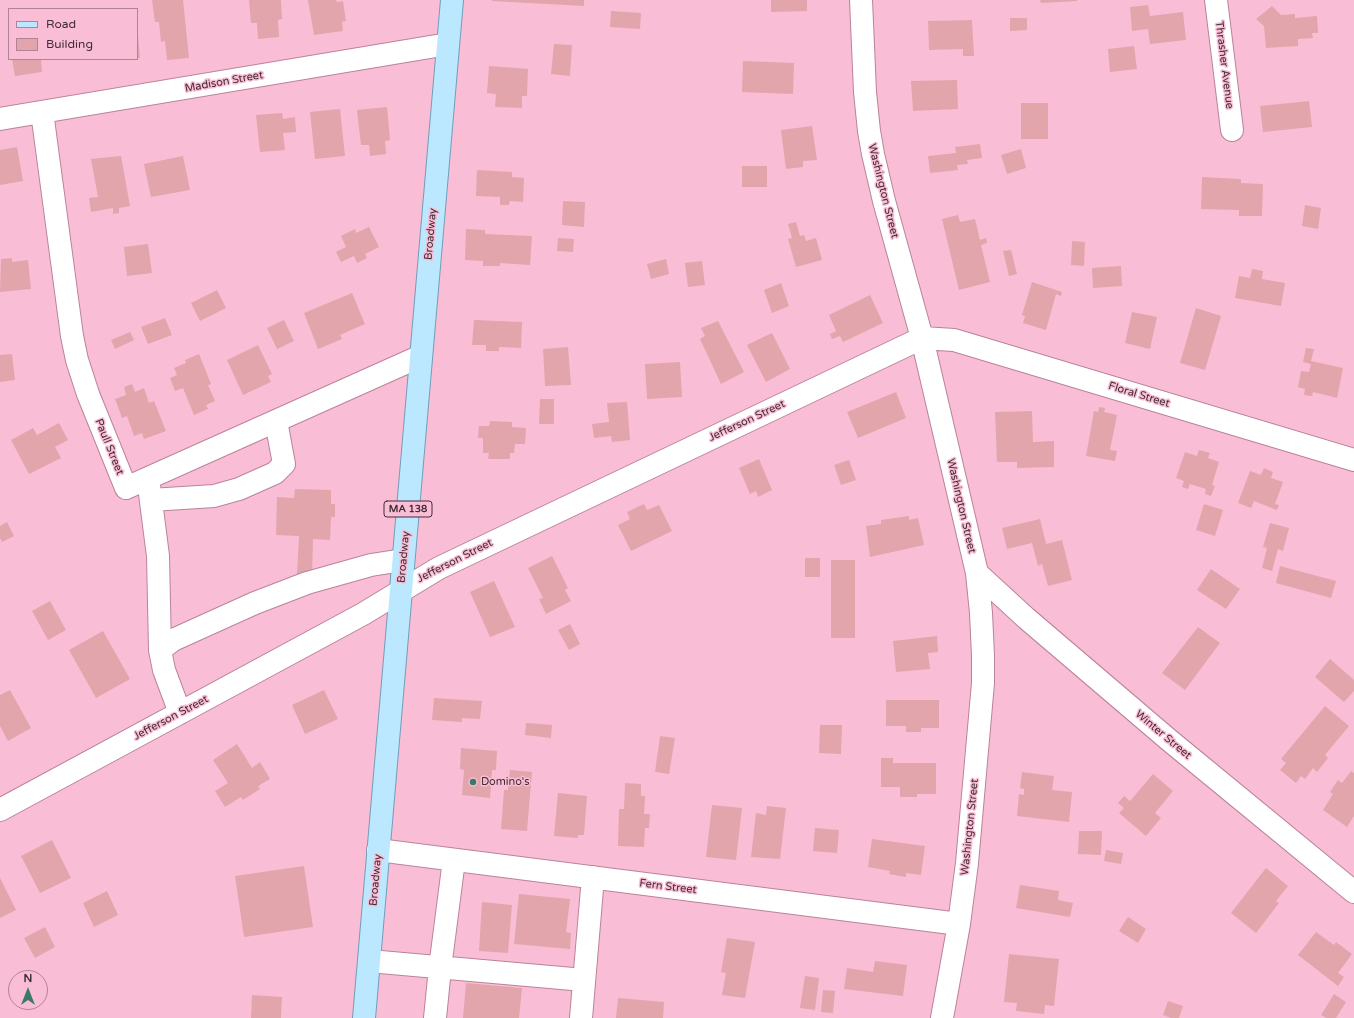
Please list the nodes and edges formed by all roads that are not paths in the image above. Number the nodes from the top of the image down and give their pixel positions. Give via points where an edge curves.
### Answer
1 (452, 0) edge
2 (861, 0) edge
3 (1216, 0) edge
4 (448, 44) junction
5 (42, 112) junction
6 (0, 119) edge
7 (1232, 130) dead end
8 (922, 338) junction
9 (421, 356) junction
10 (276, 421) junction
11 (1354, 460) edge
12 (149, 478) junction
13 (151, 500) junction
14 (404, 560) junction
15 (977, 573) junction
16 (401, 591) junction
17 (160, 650) junction
18 (180, 713) junction
19 (0, 810) edge
20 (378, 850) junction
21 (454, 860) junction
22 (593, 877) junction
23 (1354, 892) edge
24 (959, 924) junction
25 (369, 961) junction
26 (440, 968) junction
27 (584, 980) junction
28 (364, 1018) edge
29 (435, 1018) edge
30 (581, 1018) edge
31 (942, 1018) edge

1 - 4 main road, Broadway / MA 138
2 - 8 street, Washington Street via 869,131 884,201
3 - 7 street, Thrasher Avenue
4 - 5 street, Madison Street
4 - 9 main road, Broadway / MA 138
5 - 6 street, Madison Street
5 - 12 street, Paull Street via 72,336 80,371 126,488
8 - 11 street, Floral Street via 954,340
8 - 15 street, Washington Street
8 - 16 street, Jefferson Street via 439,568
9 - 10 street, Paull Street
9 - 14 main road, Broadway / MA 138
10 - 12 street, Paull Street
10 - 13 street via 284,464 275,473 239,489 214,496
12 - 13 street
13 - 17 street via 158,556
14 - 16 main road, Broadway / MA 138
14 - 17 street via 371,565 307,583 173,640
15 - 23 street, Winter Street via 1169,740
15 - 24 street, Washington Street via 983,656 982,683 967,863
16 - 18 street, Jefferson Street
16 - 20 main road, Broadway / MA 138
17 - 18 street via 164,670
18 - 19 street, Jefferson Street
20 - 21 street, Fern Street
20 - 25 main road, Broadway / MA 138
21 - 22 street, Fern Street
21 - 26 street
22 - 24 street, Fern Street
22 - 27 street
24 - 31 street, Washington Street
25 - 26 street
25 - 28 main road, Broadway / MA 138
26 - 27 street
26 - 29 street
27 - 30 street

